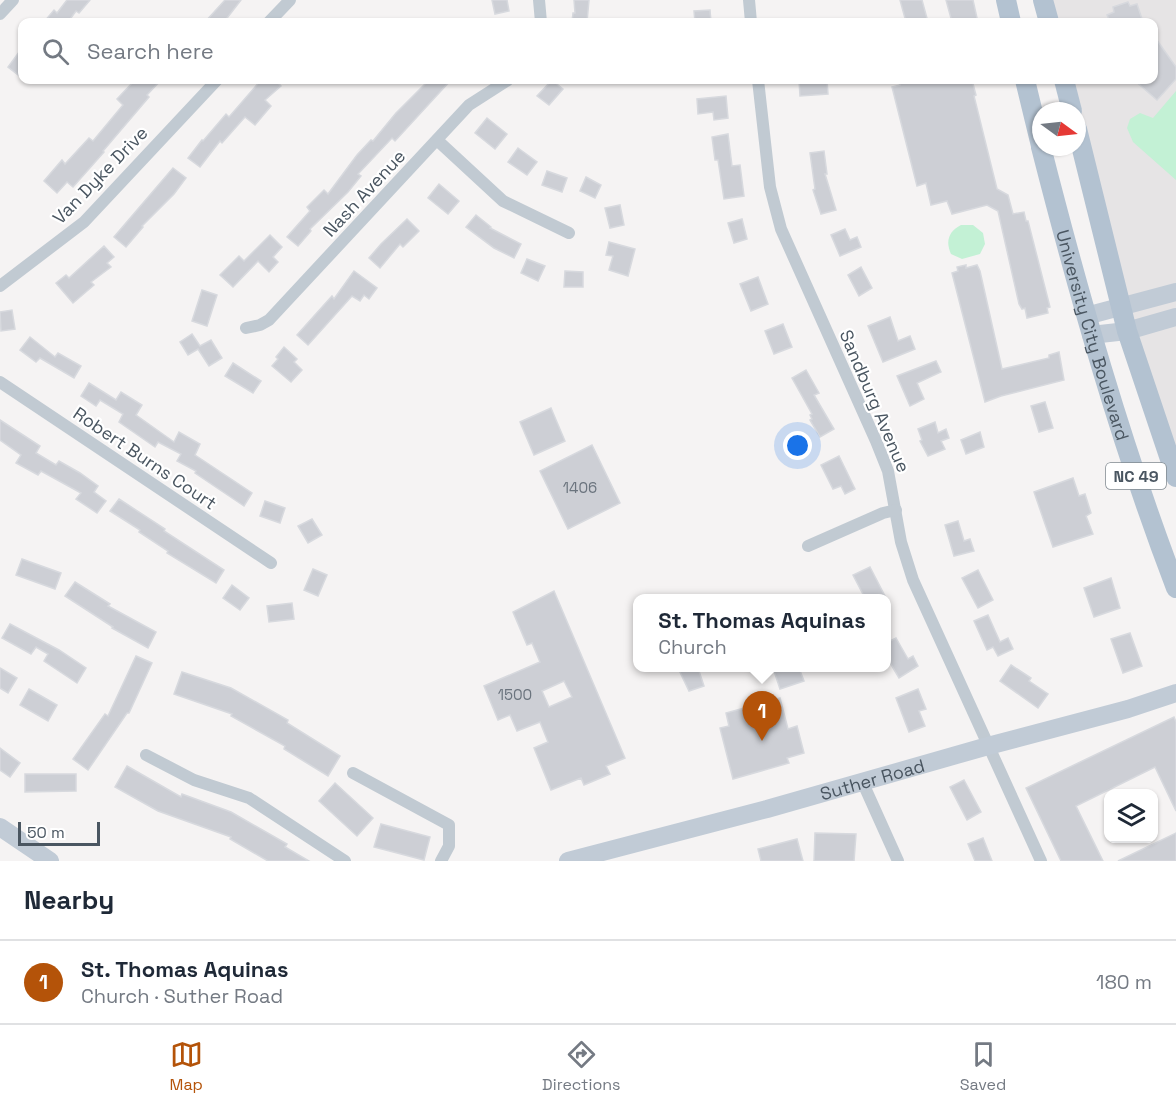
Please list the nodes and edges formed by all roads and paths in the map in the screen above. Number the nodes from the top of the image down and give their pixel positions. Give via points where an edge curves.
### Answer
1 (13, 0) edge
2 (290, 0) edge
3 (538, 0) edge
4 (749, 0) edge
5 (1006, 0) edge
6 (1043, 0) edge
7 (0, 14) edge
8 (273, 18) edge
9 (540, 18) edge
10 (751, 18) edge
11 (1010, 18) edge
12 (1048, 18) edge
13 (213, 84) edge
14 (502, 84) edge
15 (758, 84) edge
16 (1026, 84) edge
17 (1065, 84) edge
18 (1070, 102) edge
19 (1032, 109) edge
20 (437, 140) junction
21 (1043, 156) edge
22 (1084, 156) edge
23 (569, 233) dead end
24 (0, 286) edge
25 (1176, 292) edge
26 (1121, 306) junction
27 (1176, 317) edge
28 (1089, 326) junction
29 (246, 327) dead end
30 (1127, 331) junction
31 (0, 381) edge
32 (1176, 477) edge
33 (896, 510) junction
34 (808, 546) dead end
35 (271, 563) dead end
36 (1176, 588) edge
37 (1176, 693) edge
38 (988, 746) junction
39 (146, 755) dead end
40 (353, 773) dead end
41 (862, 781) junction
42 (0, 827) edge
43 (51, 861) edge
44 (345, 861) edge
45 (441, 861) edge
46 (568, 861) edge
47 (898, 861) edge
48 (1041, 861) edge

1 - 7 street
2 - 8 street
3 - 9 street
4 - 10 street
5 - 11 main road
6 - 12 main road
13 - 24 street, Van Dyke Drive via 84,222
14 - 20 street, Nash Avenue via 469,105
15 - 33 street, Sandburg Avenue via 770,188 781,229 876,441 888,471
16 - 19 main road, University City Boulevard / NC 49
17 - 18 main road
20 - 23 street via 503,201
20 - 29 street, Nash Avenue via 269,320
21 - 28 main road, University City Boulevard / NC 49
22 - 26 main road, University City Boulevard / NC 49
25 - 26 street
26 - 28 street
26 - 30 main road, University City Boulevard / NC 49
27 - 30 street
28 - 30 street
28 - 36 main road, University City Boulevard / NC 49 via 1125,444
30 - 32 main road, University City Boulevard / NC 49
31 - 35 street, Robert Burns Court
33 - 34 street
33 - 38 street, Sandburg Avenue via 907,564
37 - 38 street, Suther Road
38 - 41 street, Suther Road
38 - 48 street, Sandburg Avenue
39 - 44 street via 194,780 249,798
40 - 45 street via 449,825 449,846
41 - 46 street, Suther Road
41 - 47 street
42 - 43 street

